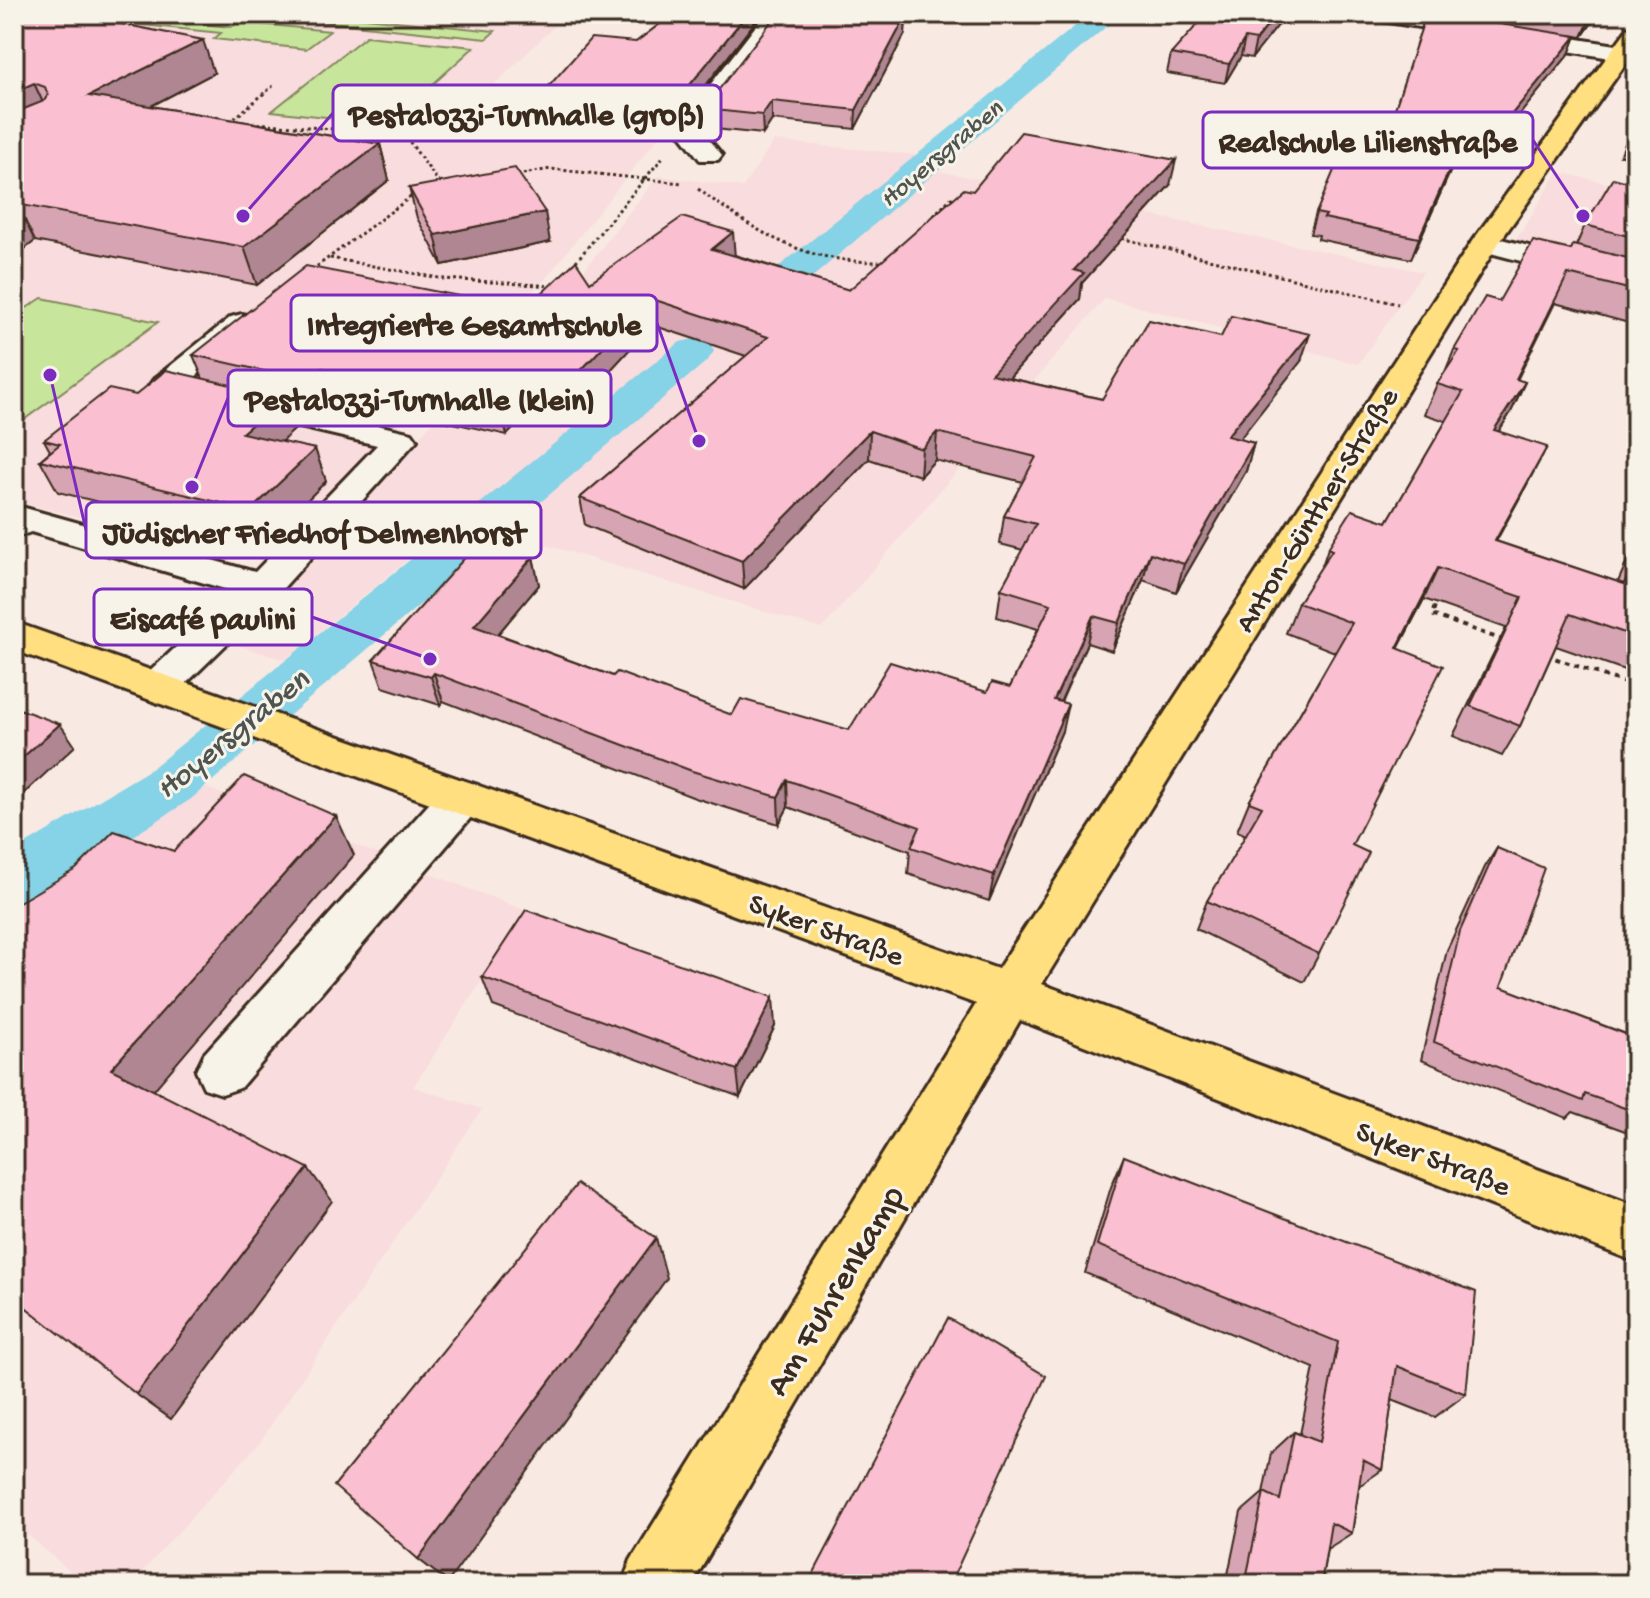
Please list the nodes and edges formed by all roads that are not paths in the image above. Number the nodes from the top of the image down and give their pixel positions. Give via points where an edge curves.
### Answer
1 (776, 14) edge
2 (1376, 14) edge
3 (1626, 60) edge
4 (709, 155) dead end
5 (1485, 243) junction
6 (1636, 282) edge
7 (256, 311) edge
8 (14, 527) edge
9 (263, 587) junction
10 (14, 635) edge
11 (158, 687) junction
12 (462, 797) junction
13 (1009, 994) junction
14 (222, 1071) dead end
15 (1636, 1234) edge
16 (655, 1584) edge

1 - 4 street via 688,129
2 - 3 street
3 - 5 main road, Anton-Günther-Straße
5 - 6 street
5 - 13 main road, Anton-Günther-Straße
7 - 9 street via 165,386 400,440
8 - 9 street via 25,519
9 - 11 street
10 - 11 main road, Syker Straße
11 - 12 main road, Syker Straße
12 - 13 main road, Syker Straße
12 - 14 street
13 - 15 main road, Syker Straße
13 - 16 main road, Am Fuhrenkamp

